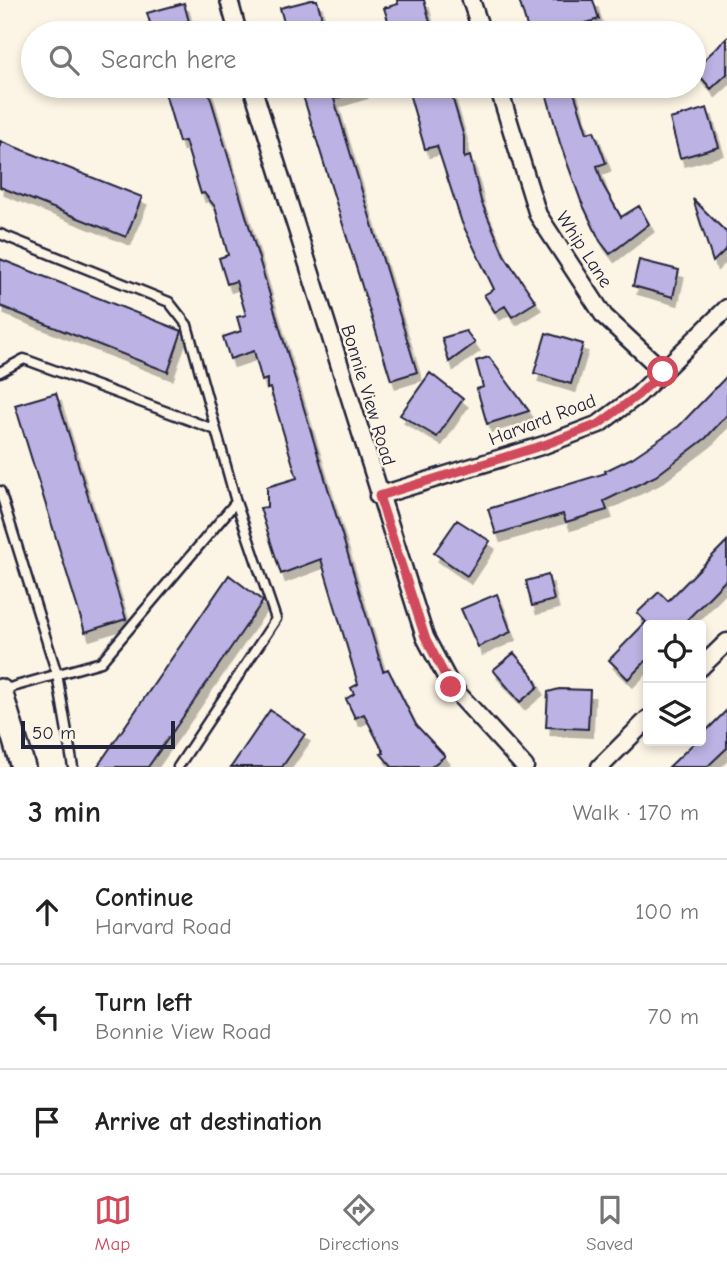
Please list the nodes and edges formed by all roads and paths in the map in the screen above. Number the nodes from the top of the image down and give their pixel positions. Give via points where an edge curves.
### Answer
1 (229, 0) edge
2 (471, 0) edge
3 (235, 21) edge
4 (478, 21) edge
5 (256, 98) edge
6 (502, 98) edge
7 (0, 234) edge
8 (727, 308) edge
9 (0, 372) edge
10 (663, 372) junction
11 (216, 430) junction
12 (0, 491) edge
13 (379, 496) junction
14 (236, 502) junction
15 (727, 642) edge
16 (706, 662) edge
17 (57, 674) junction
18 (0, 691) edge
19 (643, 724) edge
20 (23, 767) edge
21 (73, 767) edge
22 (178, 767) edge
23 (525, 767) edge
24 (600, 767) edge

1 - 3 street
2 - 4 street
5 - 13 street, Bonnie View Road
6 - 10 street, Whip Lane via 538,215 604,316
7 - 11 lane via 169,302 187,324
8 - 10 street, Harvard Road
9 - 11 lane via 24,359
10 - 13 street, Harvard Road via 599,424
11 - 14 lane
12 - 17 lane
13 - 23 street, Bonnie View Road via 425,637 451,687
14 - 17 lane via 101,662
14 - 22 lane via 276,619
15 - 16 street
17 - 18 lane
17 - 21 lane
18 - 20 main road
19 - 24 street

